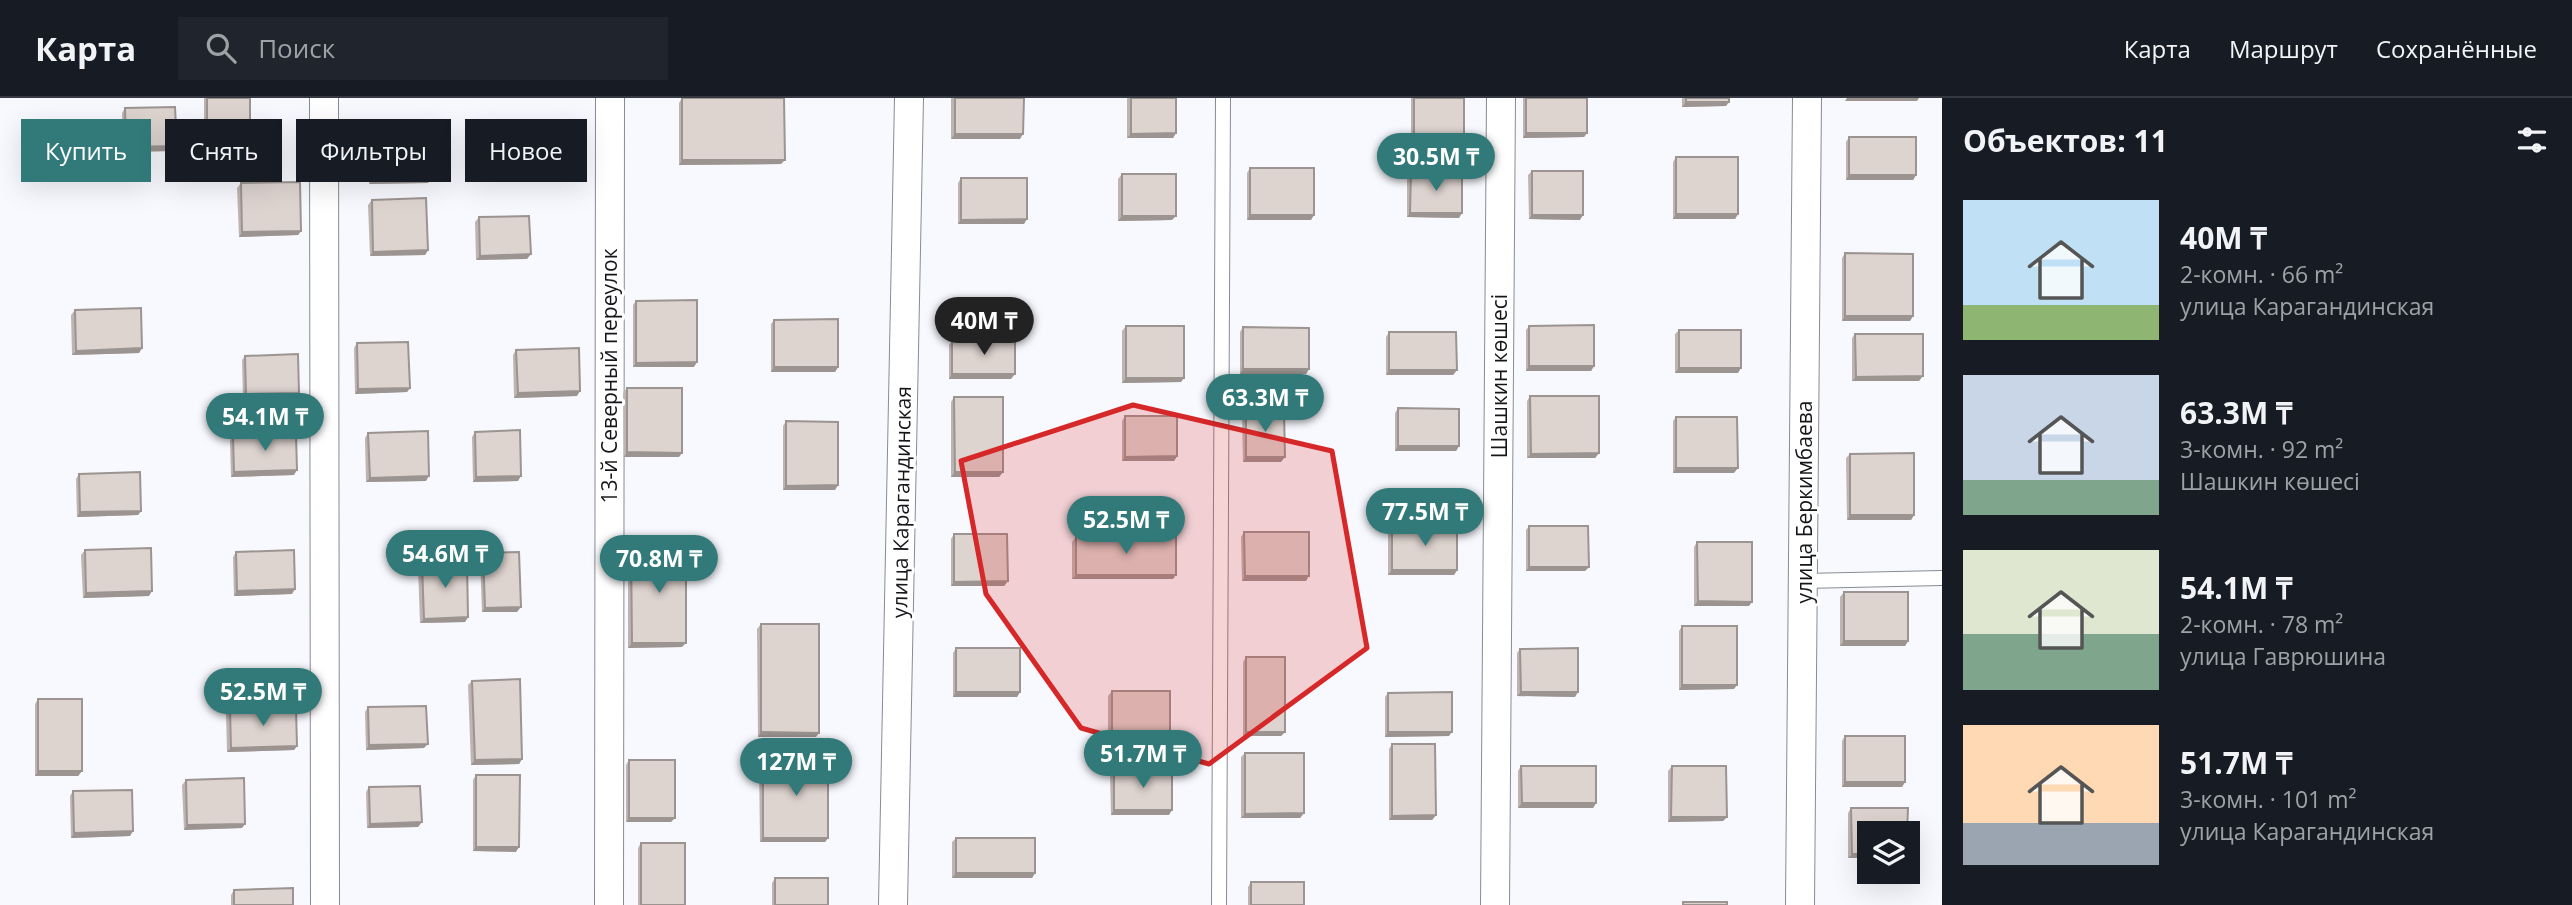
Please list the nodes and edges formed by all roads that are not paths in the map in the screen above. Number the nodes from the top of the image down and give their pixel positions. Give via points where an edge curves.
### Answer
1 (324, 98) edge
2 (610, 98) edge
3 (909, 98) edge
4 (1223, 98) edge
5 (1501, 98) edge
6 (1807, 98) edge
7 (1942, 578) edge
8 (1803, 581) junction
9 (325, 905) edge
10 (609, 905) edge
11 (893, 905) edge
12 (1219, 905) edge
13 (1495, 905) edge
14 (1800, 905) edge

1 - 9 street
2 - 10 street, 13-й Северный переулок
3 - 11 street, улица Карагандинская
4 - 12 lane
5 - 13 street, Шашкин көшесі
6 - 8 street, улица Беркимбаева
7 - 8 lane
8 - 14 street, улица Беркимбаева

